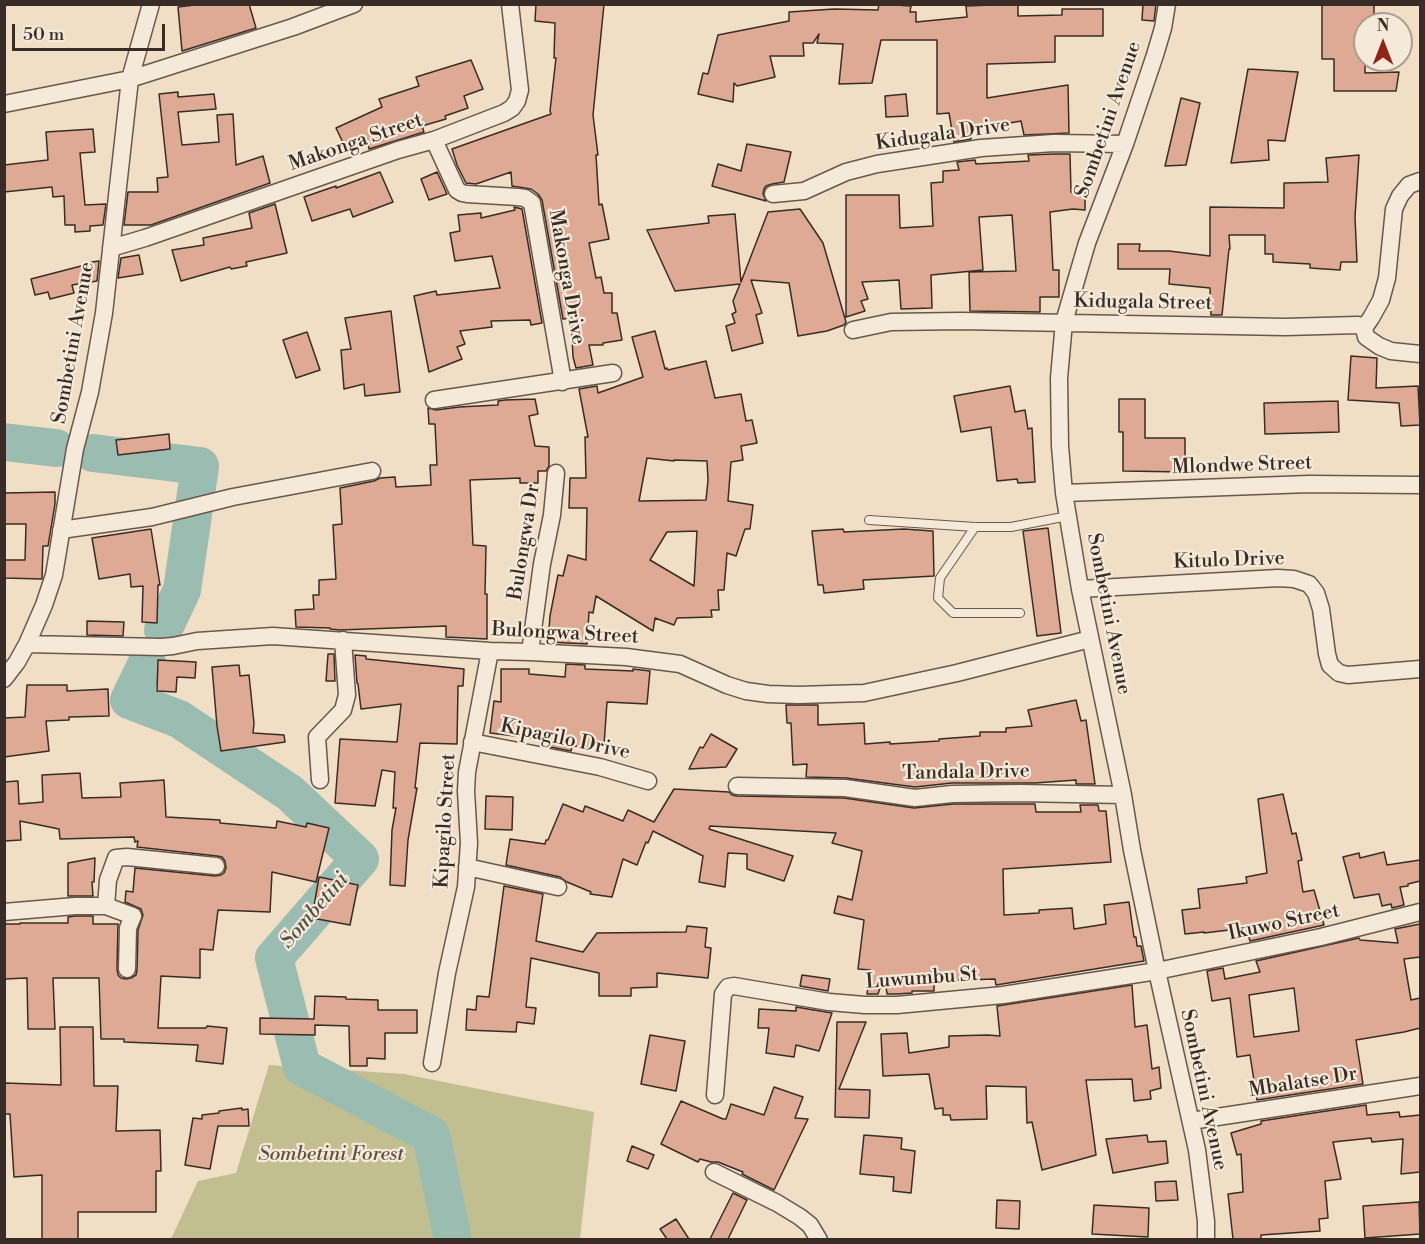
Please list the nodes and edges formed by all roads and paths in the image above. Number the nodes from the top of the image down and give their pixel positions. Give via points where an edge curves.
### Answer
1 (151, 4) edge
2 (354, 4) edge
3 (510, 4) edge
4 (1167, 4) edge
5 (130, 79) junction
6 (4, 104) edge
7 (434, 140) junction
8 (1125, 144) junction
9 (1420, 181) edge
10 (772, 194) dead end
11 (111, 248) junction
12 (1064, 322) junction
13 (1364, 328) junction
14 (853, 330) dead end
15 (1420, 354) edge
16 (613, 373) dead end
17 (562, 382) junction
18 (434, 400) dead end
19 (372, 471) dead end
20 (556, 473) dead end
21 (1420, 484) edge
22 (1064, 493) junction
23 (1068, 516) junction
24 (869, 520) dead end
25 (975, 527) junction
26 (61, 530) junction
27 (1080, 589) junction
28 (1020, 613) dead end
29 (1090, 639) junction
30 (343, 640) junction
31 (27, 644) junction
32 (490, 651) junction
33 (530, 652) junction
34 (1420, 669) edge
35 (4, 679) edge
36 (472, 742) junction
37 (320, 780) dead end
38 (648, 781) dead end
39 (737, 786) dead end
40 (1123, 795) junction
41 (216, 866) dead end
42 (467, 867) junction
43 (558, 887) dead end
44 (106, 906) junction
45 (4, 912) edge
46 (1420, 912) edge
47 (128, 969) dead end
48 (1156, 971) junction
49 (432, 1063) dead end
50 (1420, 1086) edge
51 (715, 1095) dead end
52 (1191, 1121) junction
53 (714, 1172) dead end
54 (819, 1239) edge
55 (1206, 1239) edge

1 - 5 street, Sombetini Avenue
2 - 5 street
3 - 7 street, Makonga Street via 520,90 517,101 504,113
4 - 8 street, Sombetini Avenue via 1163,28
5 - 6 street
5 - 11 street, Sombetini Avenue
7 - 11 street, Makonga Street
7 - 17 street, Makonga Drive via 457,190 525,198 532,203
8 - 10 street, Kidugala Drive via 981,148 877,164 804,190
8 - 12 street, Sombetini Avenue via 1087,243
9 - 13 street via 1409,185 1394,208 1387,278 1381,300
11 - 26 street, Sombetini Avenue via 90,392
12 - 13 street, Kidugala Street
12 - 14 street, Kidugala Street via 891,322
12 - 22 street, Sombetini Avenue via 1059,378
13 - 15 street via 1366,337 1379,346
16 - 17 street
17 - 18 street
19 - 26 street via 152,517
20 - 33 street, Bulongwa Dr
21 - 22 street, Mlondwe Street
22 - 23 street, Sombetini Avenue
23 - 25 lane via 1011,527
23 - 27 street, Sombetini Avenue
24 - 25 lane
25 - 28 lane via 940,578 938,598 953,613
26 - 31 street, Sombetini Avenue via 54,575
27 - 29 street, Sombetini Avenue
27 - 34 street, Kitulo Drive via 1294,579 1309,584 1316,593 1330,665 1339,673
29 - 33 street, Bulongwa Street via 957,673 864,693 833,695 746,691 680,664
29 - 40 street, Sombetini Avenue
30 - 31 street, Bulongwa Street via 273,636 197,640 160,647
30 - 32 street, Bulongwa Street
30 - 37 street via 347,695 343,710 317,737
31 - 35 street, Sombetini Avenue
32 - 33 street, Bulongwa Street
32 - 36 street, Kipagilo Street
36 - 38 street, Kipagilo Drive via 600,767
36 - 42 street, Kipagilo Street via 466,772
39 - 40 street, Tandala Drive via 845,788 915,798 1020,793
40 - 48 street, Sombetini Avenue
41 - 44 street via 116,858 108,880
42 - 43 street
42 - 49 street, Kipagilo Street
44 - 45 street
44 - 47 street via 133,915 128,928
46 - 48 street, Ikuwo Street
48 - 51 street, Luwumbu St via 897,1005 829,1002 728,987 723,994
48 - 52 street, Sombetini Avenue
50 - 52 street, Mbalatse Dr
52 - 55 street, Sombetini Avenue
53 - 54 street via 800,1217

